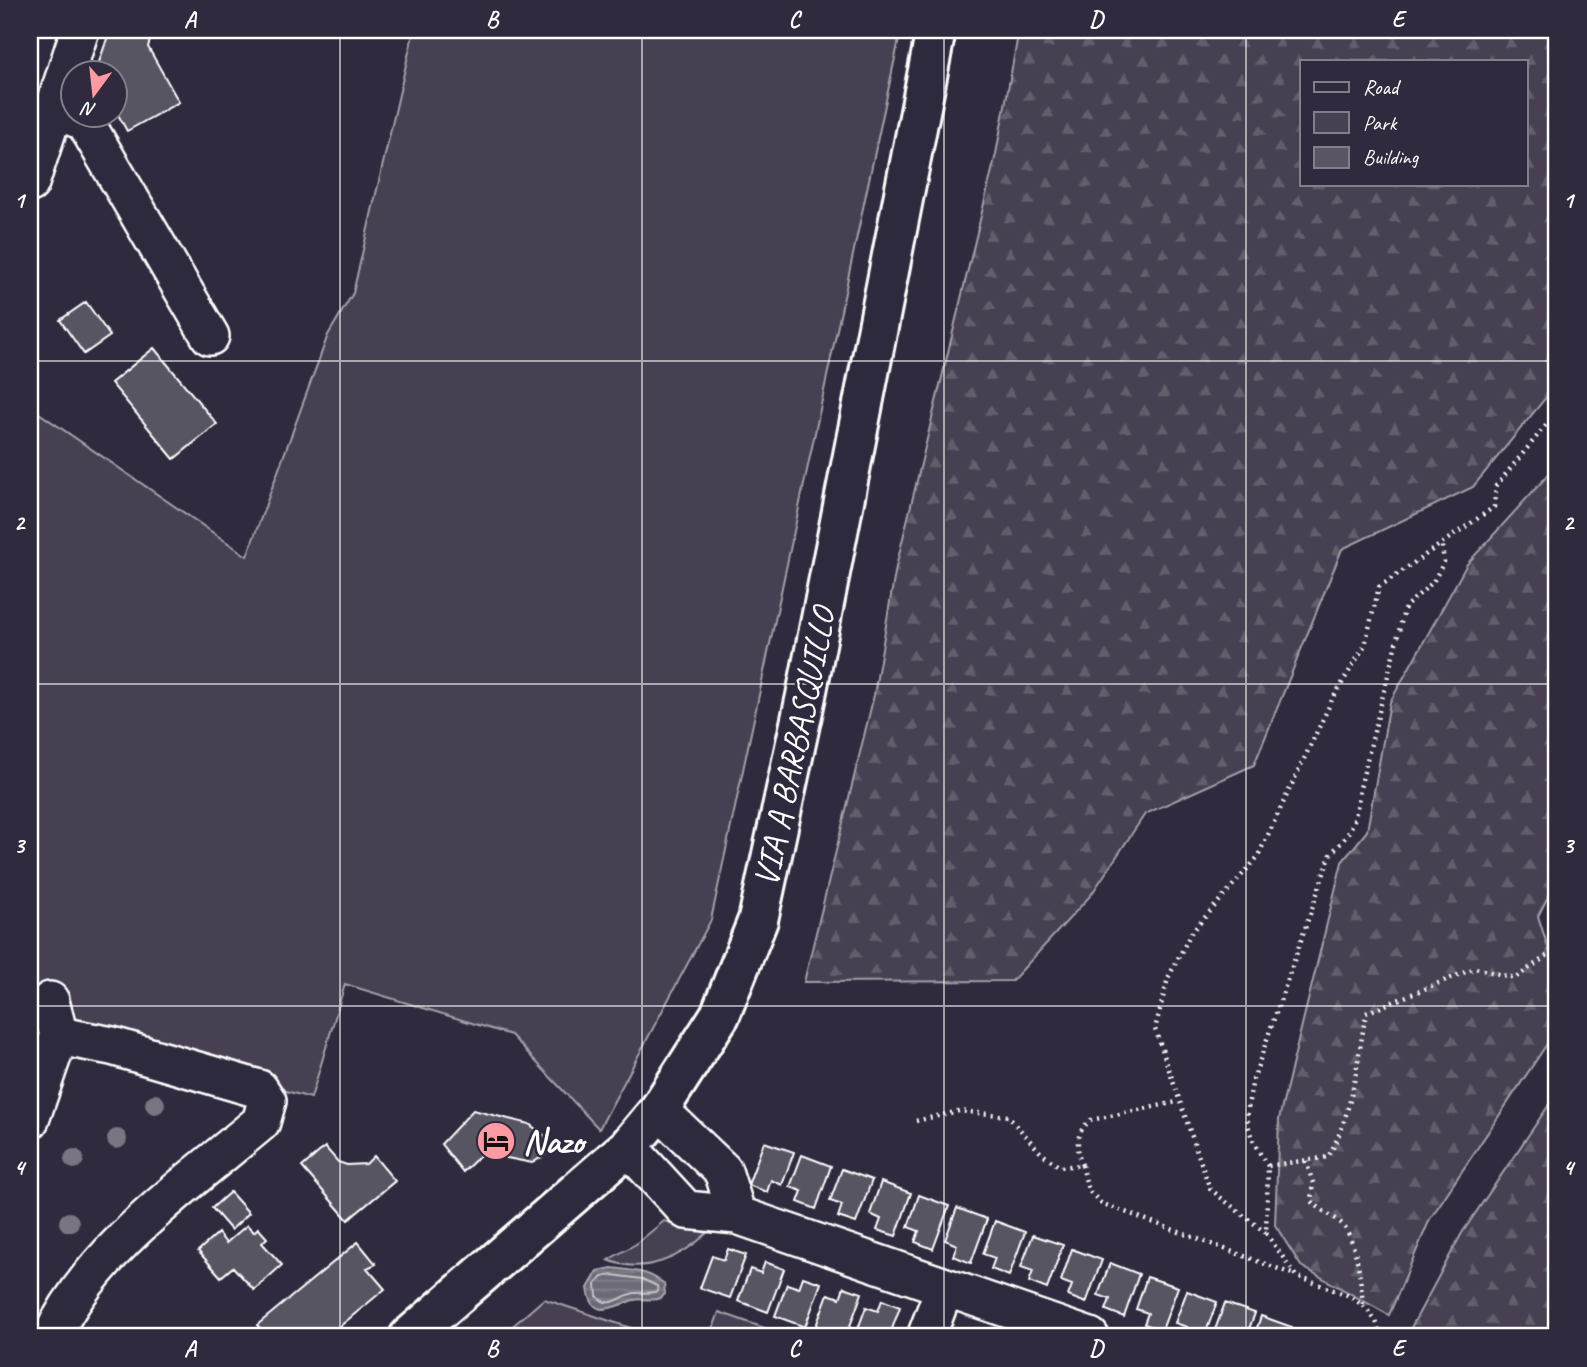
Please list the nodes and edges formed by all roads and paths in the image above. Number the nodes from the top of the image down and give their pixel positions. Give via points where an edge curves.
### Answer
1 (80, 30) edge
2 (936, 30) edge
3 (55, 109) junction
4 (30, 183) edge
5 (210, 336) dead end
6 (1557, 412) edge
7 (1442, 545) junction
8 (1557, 949) edge
9 (50, 1001) dead end
10 (59, 1036) junction
11 (1178, 1102) junction
12 (659, 1110) junction
13 (30, 1120) edge
14 (916, 1121) dead end
15 (628, 1147) junction
16 (1307, 1161) junction
17 (1082, 1165) junction
18 (1268, 1166) junction
19 (737, 1214) junction
20 (1266, 1233) junction
21 (1296, 1276) junction
22 (945, 1287) junction
23 (1363, 1305) junction
24 (52, 1337) edge
25 (409, 1337) edge
26 (926, 1337) edge
27 (1090, 1337) edge
28 (1382, 1337) edge

1 - 3 street
2 - 12 main road, VIA A BARBASQUILLO via 758,920 720,1015
3 - 4 street
3 - 5 street via 85,122
6 - 7 path via 1496,486 1494,507
7 - 11 path via 1379,587 1365,645 1332,699 1257,858 1191,933 1168,978 1155,1029
7 - 18 path via 1444,562 1433,582 1405,607 1356,816 1347,838 1331,853 1253,1080 1247,1108 1250,1139
8 - 16 path via 1515,978 1475,968 1366,1013 1341,1135 1328,1157
9 - 10 street
10 - 13 street
10 - 24 street via 112,1046 259,1089 267,1101 261,1122 96,1267
11 - 17 path via 1091,1119 1078,1138
11 - 20 path via 1210,1189
12 - 15 main road, VIA A BARBASQUILLO
12 - 19 street via 723,1171
14 - 17 path via 959,1111 1008,1116 1060,1167
15 - 19 street via 686,1210
15 - 25 main road, VIA A BARBASQUILLO
16 - 18 path
16 - 23 path via 1313,1183 1311,1200 1342,1224 1354,1251
17 - 21 path via 1088,1190 1101,1203
18 - 20 path
19 - 22 street
20 - 21 path
21 - 23 path
22 - 26 street
22 - 27 street
23 - 28 path

